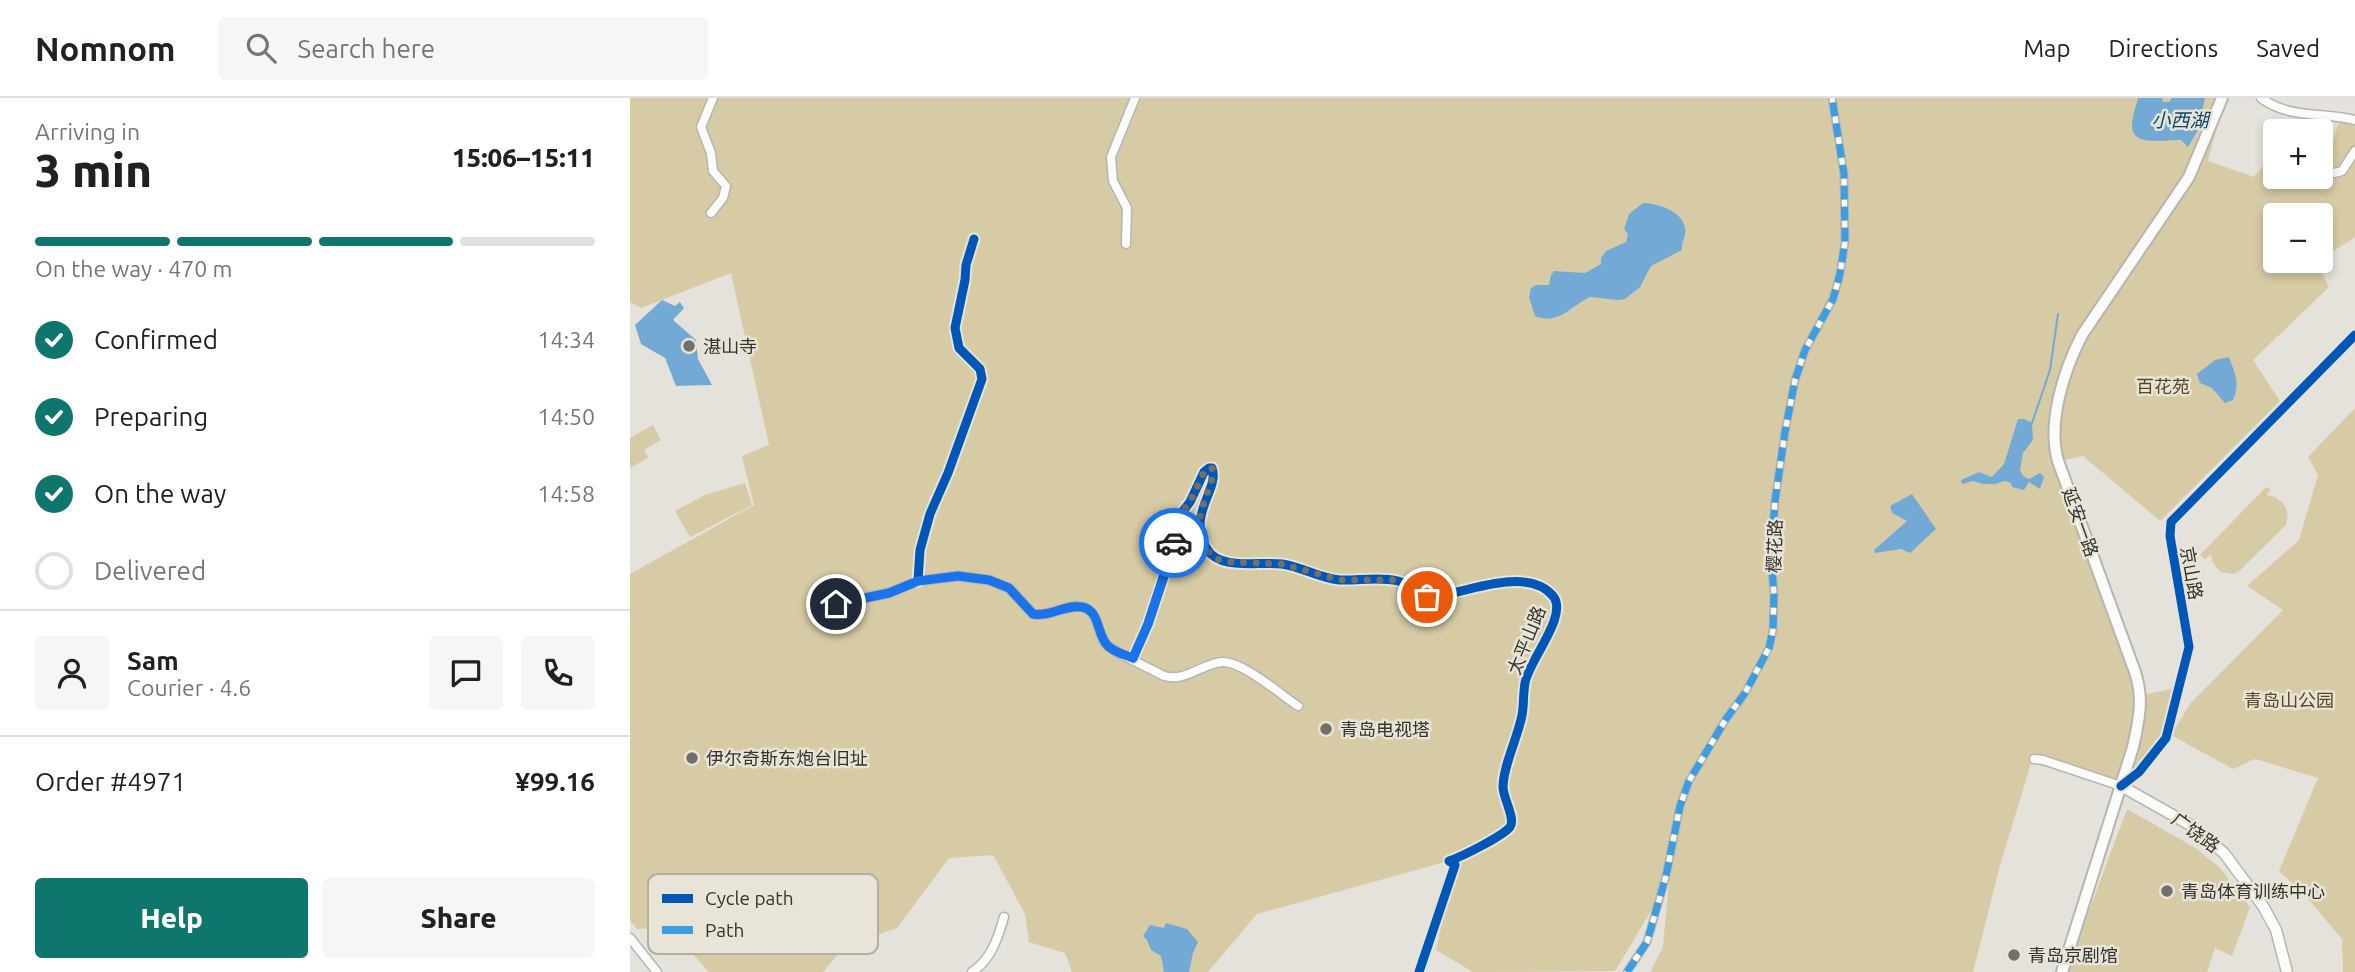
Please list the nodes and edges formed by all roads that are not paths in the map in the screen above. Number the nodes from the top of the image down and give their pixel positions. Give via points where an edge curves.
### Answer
1 (713, 98) edge
2 (1135, 98) edge
3 (1832, 98) edge
4 (2222, 98) edge
5 (2262, 98) edge
6 (2355, 120) edge
7 (2355, 151) edge
8 (2334, 173) dead end
9 (711, 214) dead end
10 (974, 239) dead end
11 (1126, 244) dead end
12 (2355, 335) edge
13 (918, 581) junction
14 (836, 604) dead end
15 (1133, 658) junction
16 (1298, 706) dead end
17 (2034, 759) dead end
18 (2121, 786) junction
19 (1004, 917) dead end
20 (630, 938) edge
21 (657, 972) edge
22 (972, 972) edge
23 (1419, 972) edge
24 (1626, 972) edge
25 (2063, 972) edge
26 (2287, 972) edge

1 - 9 street via 701,127 713,172 726,186
2 - 11 street via 1111,157 1113,181 1127,208
3 - 24 street, 樱花路 via 1844,174 1844,242 1833,299 1805,350 1785,432 1775,501 1769,648 1689,781 1647,942
4 - 18 main road, 延安一路 via 2189,177 2070,359 2054,426 2058,461 2140,687 2140,719
5 - 6 street via 2288,112
7 - 8 street via 2342,171
10 - 13 street via 955,328 959,348 981,369 982,379 930,514
12 - 18 street, 京山路 via 2171,522 2189,648 2166,738 2139,772
13 - 14 street via 889,593
13 - 15 street via 958,576 989,580 1009,588 1026,609 1038,615 1084,607 1093,614 1109,647
15 - 16 street via 1173,678 1225,662
15 - 23 street, 太平山路 via 1172,552 1179,516 1209,468 1214,474 1199,524 1208,551 1216,559 1282,564 1340,580 1397,580 1427,597 1513,581 1536,586 1556,599 1558,615 1528,670 1522,713 1503,780 1512,823 1496,837 1449,861 1455,865
17 - 18 street
18 - 25 main road, 延安一路
18 - 26 street, 广饶路 via 2192,826 2224,853 2276,930
19 - 22 street via 984,964
20 - 21 street

